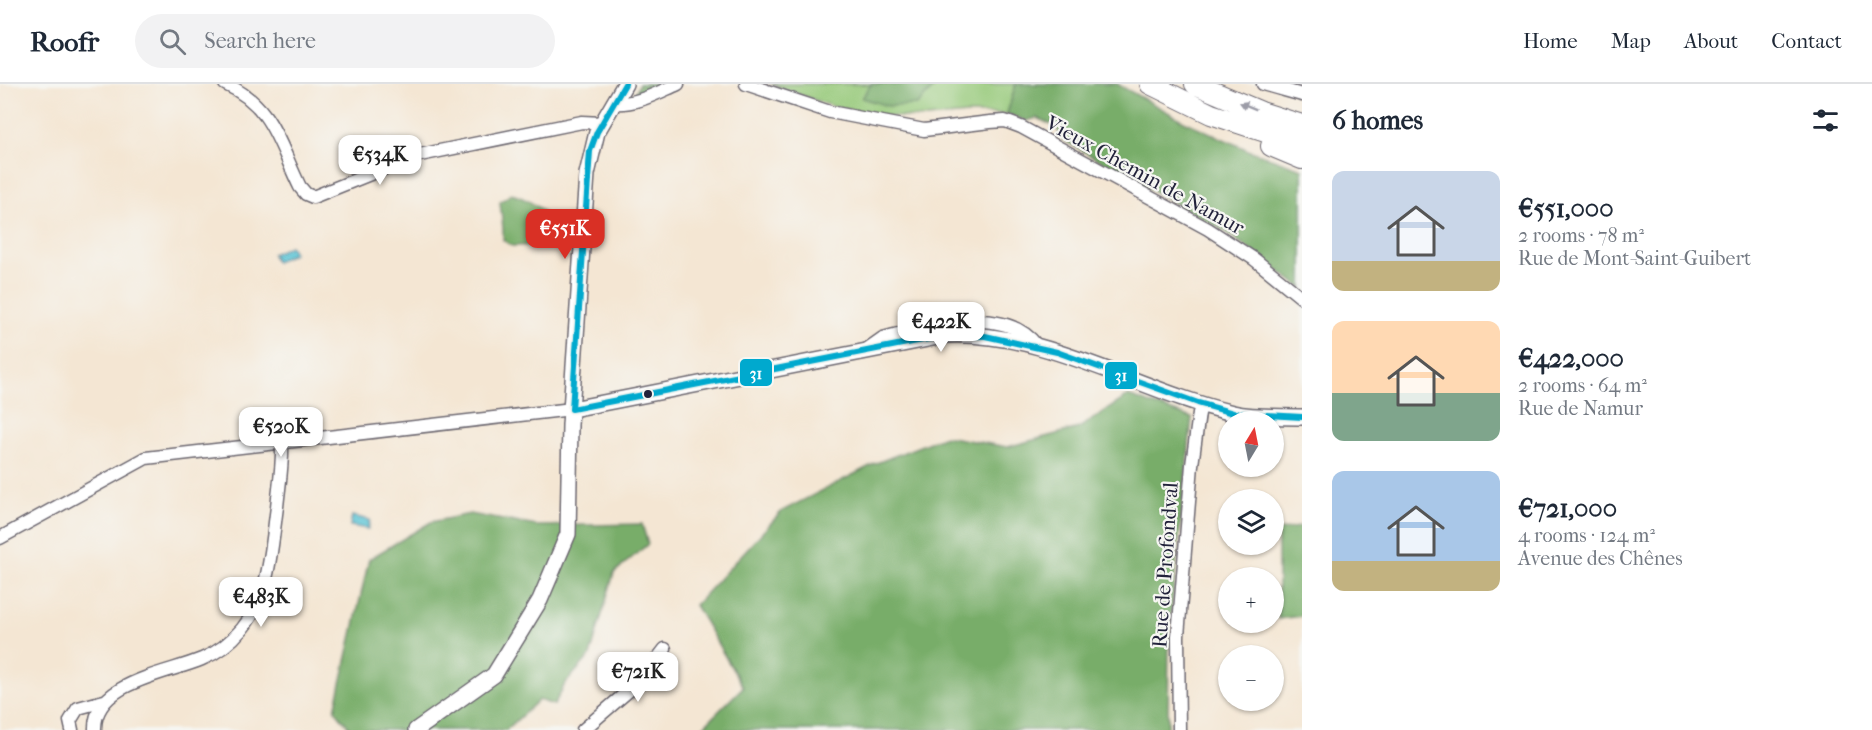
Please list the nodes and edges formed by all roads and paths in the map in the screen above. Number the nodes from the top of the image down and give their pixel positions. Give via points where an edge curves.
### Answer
1 (225, 84) edge
2 (625, 84) edge
3 (678, 84) edge
4 (746, 84) edge
5 (1150, 84) edge
6 (1195, 84) edge
7 (1263, 84) edge
8 (1302, 95) edge
9 (613, 103) junction
10 (1211, 114) junction
11 (602, 123) junction
12 (1302, 125) edge
13 (1302, 144) edge
14 (1302, 159) edge
15 (1302, 298) edge
16 (1203, 404) junction
17 (572, 410) junction
18 (1302, 417) edge
19 (282, 443) junction
20 (0, 538) edge
21 (664, 648) dead end
22 (104, 701) junction
23 (72, 730) edge
24 (95, 730) edge
25 (416, 730) edge
26 (584, 730) edge
27 (1179, 730) edge

1 - 11 street via 267,115 300,187 313,197 415,156 582,122
2 - 9 street
3 - 9 street via 625,104
4 - 15 street, Vieux Chemin de Namur via 831,112 924,130 990,122 1021,127 1208,229 1254,259
5 - 10 highway
12 -> 6 highway
7 - 8 street
9 - 11 street
10 - 13 highway
10 - 14 highway via 1233,131
11 - 17 street via 590,151 587,174
16 - 17 street via 1038,347 978,334 948,335
16 - 18 street via 1236,413
16 - 27 street, Rue de Profondval via 1192,465 1178,636
17 - 19 street
17 - 25 street via 568,534 540,600 494,675
19 - 20 street via 141,460
19 - 22 street via 269,567 249,619 236,636 215,652 121,688
21 - 26 street via 641,680
22 - 23 street via 80,706 70,721
22 - 24 street

